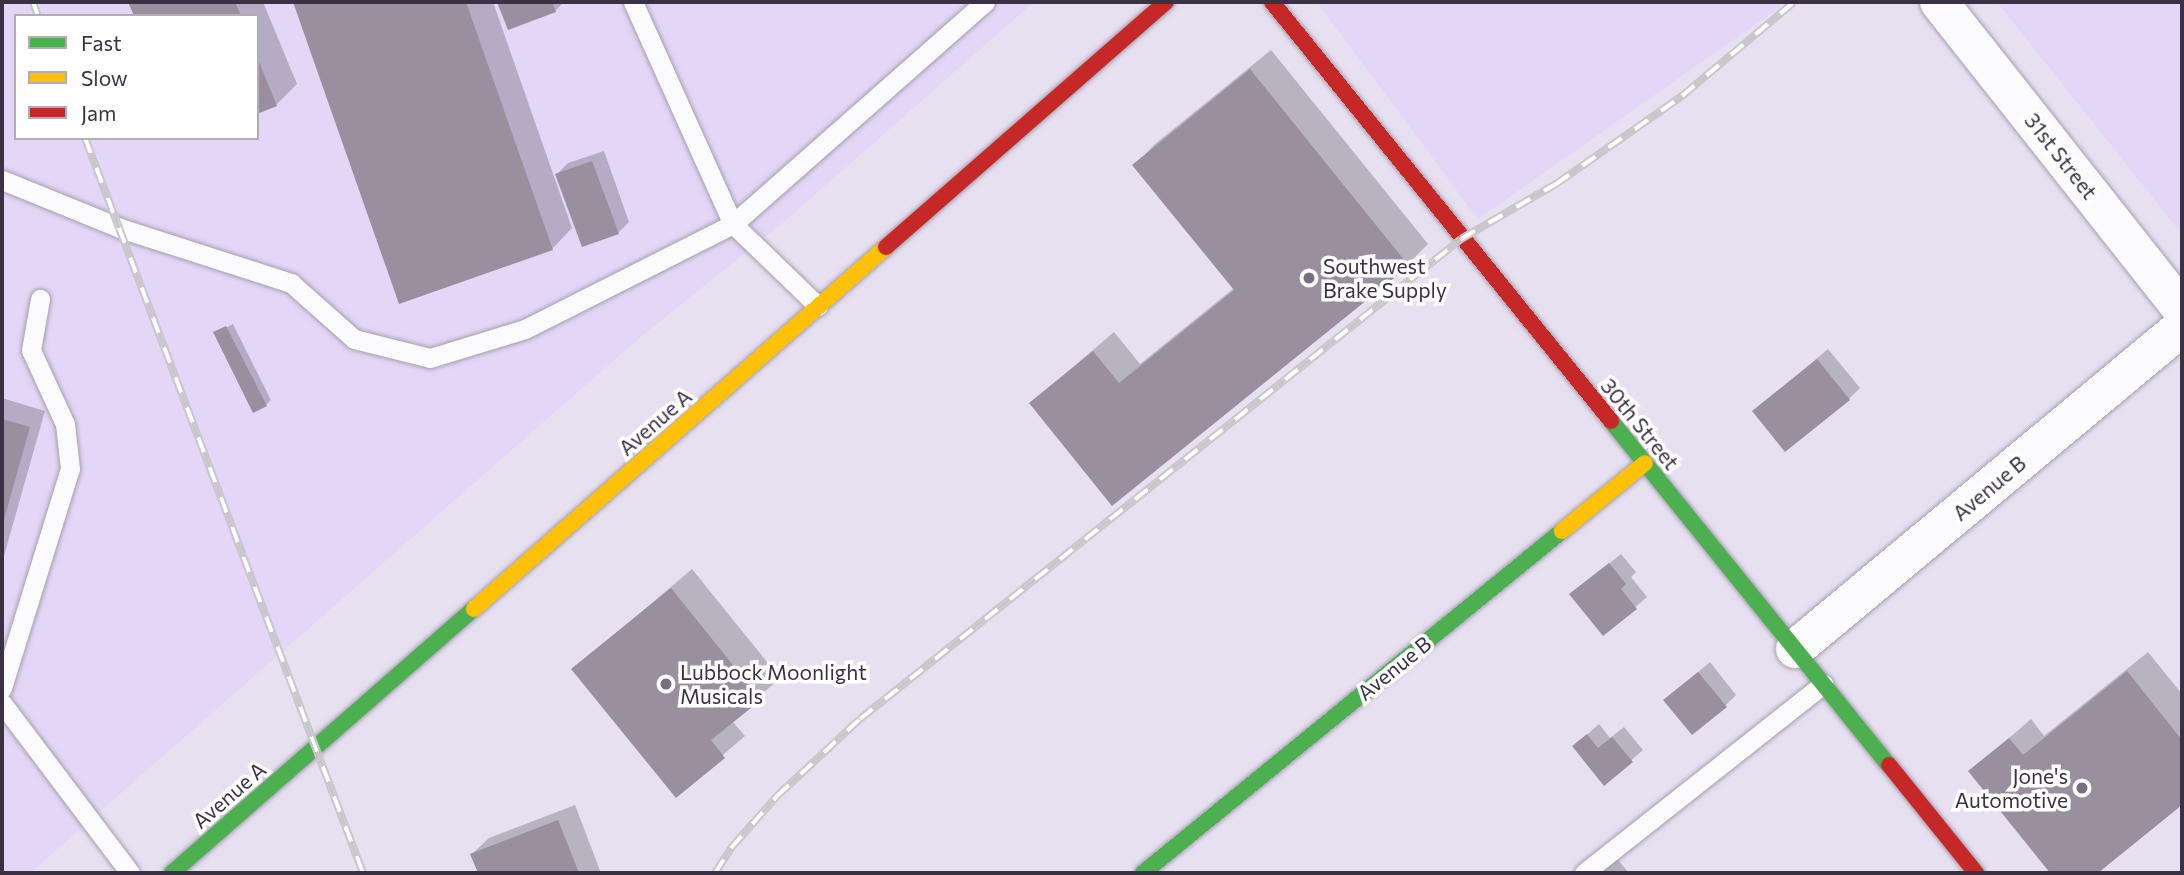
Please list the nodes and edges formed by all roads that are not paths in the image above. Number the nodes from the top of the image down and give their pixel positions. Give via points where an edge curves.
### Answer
1 (633, 2) edge
2 (985, 2) edge
3 (1166, 2) edge
4 (1272, 2) edge
5 (1939, 2) edge
6 (2, 180) edge
7 (733, 224) junction
8 (40, 299) dead end
9 (818, 306) junction
10 (2182, 310) edge
11 (2182, 327) edge
12 (1645, 463) junction
13 (1796, 649) junction
14 (1823, 684) junction
15 (2, 688) edge
16 (2, 703) edge
17 (130, 873) edge
18 (172, 873) edge
19 (1143, 873) edge
20 (1584, 873) edge
21 (1976, 873) edge

1 - 7 lane
2 - 7 lane
3 - 9 street, Avenue A
4 - 12 street, 30th Street
5 - 10 street, 31st Street
6 - 7 lane via 120,228 291,283 354,340 430,358 525,330
7 - 9 lane
8 - 15 lane via 31,350 65,424 70,469
9 - 18 street, Avenue A
11 - 13 street, Avenue B
12 - 13 street, 30th Street
12 - 19 street, Avenue B
13 - 14 street, 30th Street
14 - 20 lane
14 - 21 street, 30th Street
16 - 17 lane

